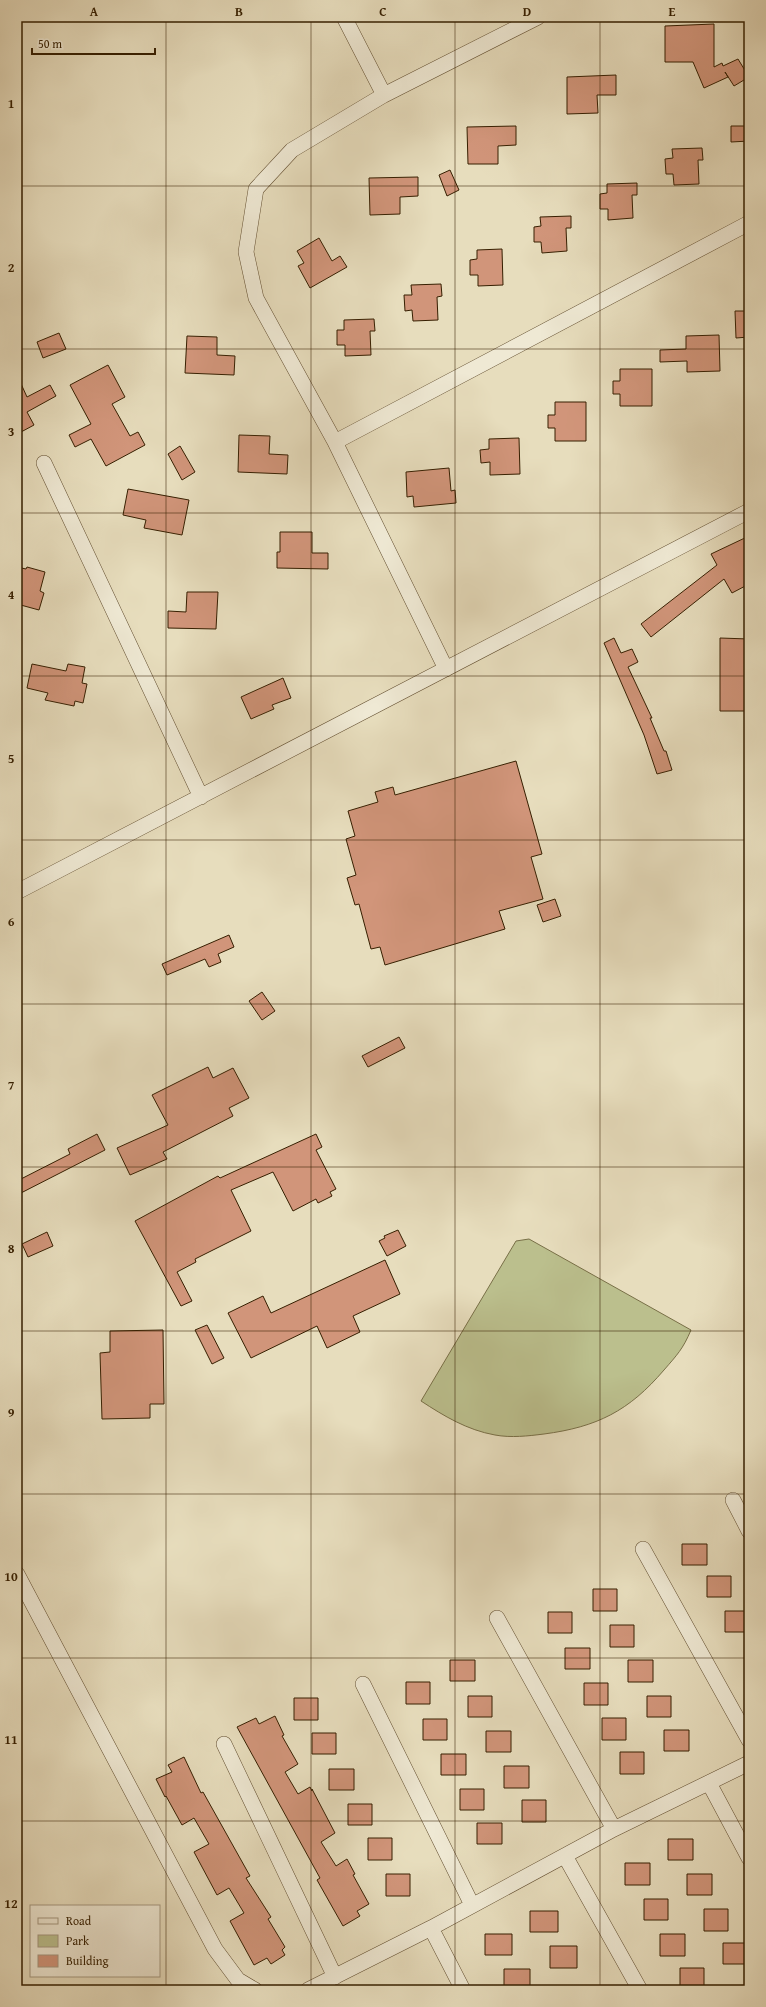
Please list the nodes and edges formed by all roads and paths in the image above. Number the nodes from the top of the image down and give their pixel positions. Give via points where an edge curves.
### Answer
1 (344, 17) edge
2 (538, 17) edge
3 (384, 95) junction
4 (749, 222) edge
5 (335, 442) junction
6 (44, 464) dead end
7 (749, 511) edge
8 (446, 669) junction
9 (201, 797) junction
10 (17, 892) edge
11 (733, 1500) dead end
12 (749, 1531) edge
13 (643, 1549) dead end
14 (17, 1574) edge
15 (497, 1618) dead end
16 (363, 1684) dead end
17 (749, 1740) edge
18 (224, 1744) dead end
19 (749, 1763) edge
20 (709, 1784) junction
21 (614, 1829) junction
22 (565, 1856) junction
23 (749, 1858) edge
24 (472, 1905) junction
25 (431, 1928) junction
26 (335, 1978) junction
27 (254, 1990) edge
28 (308, 1990) edge
29 (463, 1990) edge
30 (640, 1990) edge

1 - 3 street
2 - 3 street
3 - 5 street via 292,150 256,189 246,252 256,298
4 - 5 street
5 - 8 street
6 - 9 street
7 - 8 street
8 - 9 street
9 - 10 street
11 - 12 street
13 - 17 street
14 - 27 street via 215,1949 238,1980
15 - 21 street
16 - 24 street
18 - 26 street
19 - 20 street
20 - 21 street
20 - 23 street
21 - 22 street
22 - 24 street
22 - 30 street
24 - 25 street
25 - 26 street
25 - 29 street
26 - 28 street

